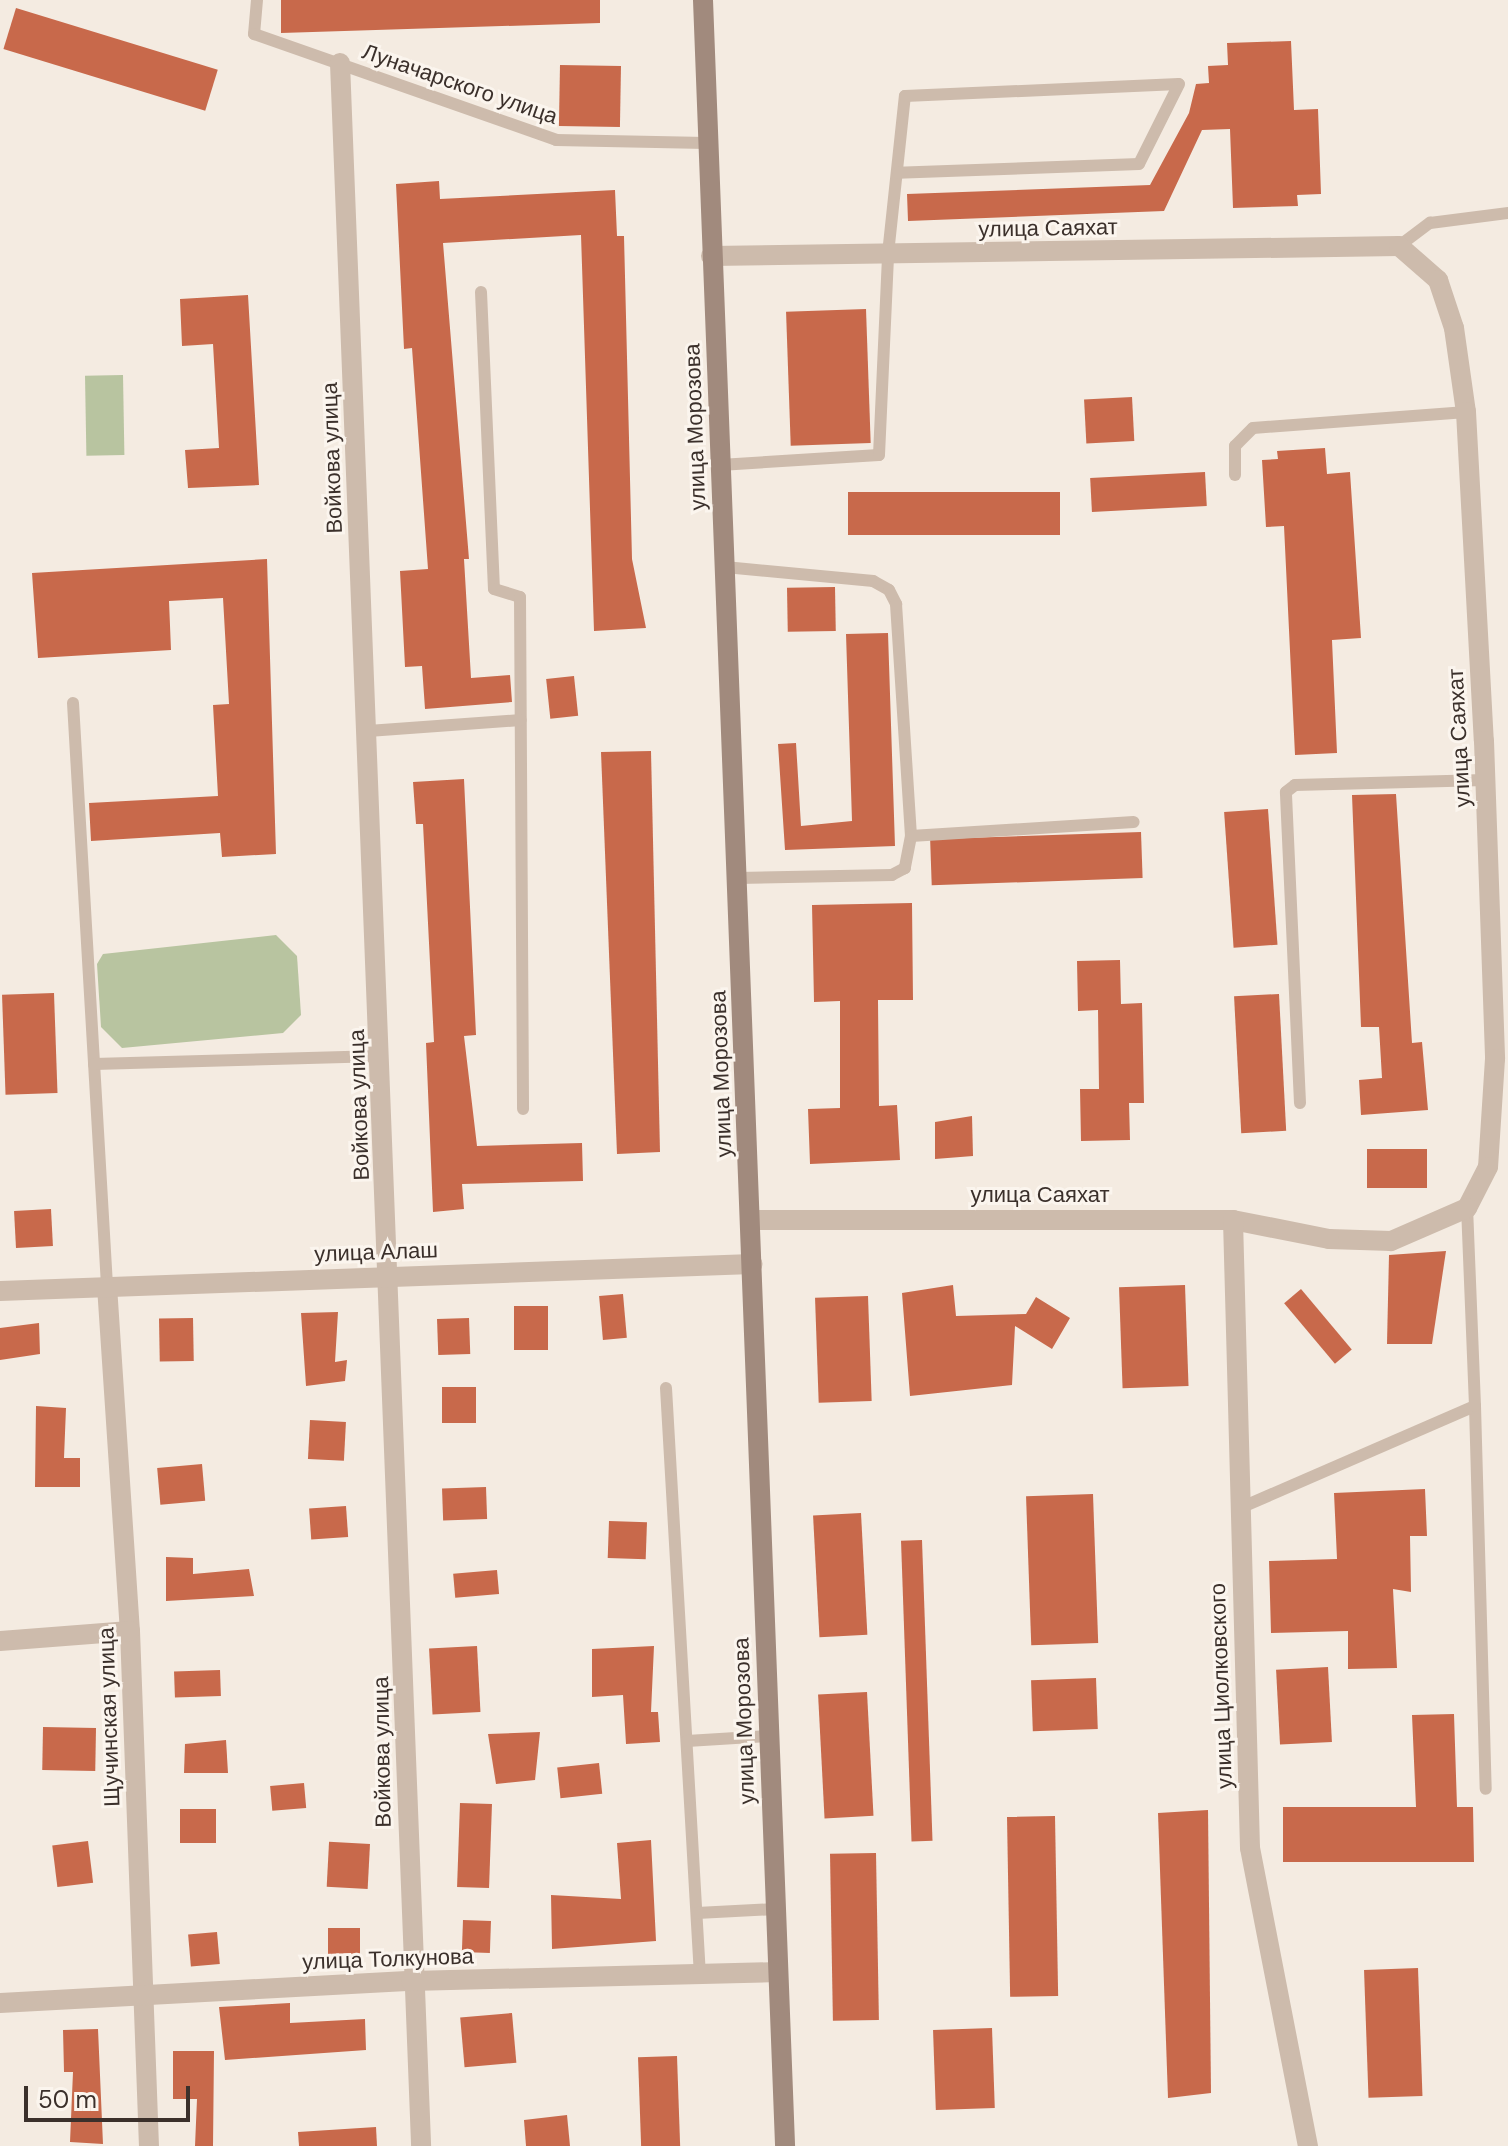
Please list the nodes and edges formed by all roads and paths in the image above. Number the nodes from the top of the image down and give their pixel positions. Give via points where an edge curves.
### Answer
1 (257, 0) edge
2 (703, 0) edge
3 (340, 63) junction
4 (706, 143) junction
5 (898, 173) junction
6 (1508, 213) edge
7 (1399, 246) junction
8 (888, 254) junction
9 (711, 256) junction
10 (481, 292) dead end
11 (1466, 412) junction
12 (720, 465) junction
13 (1235, 475) dead end
14 (725, 567) junction
15 (73, 703) dead end
16 (521, 720) junction
17 (368, 731) junction
18 (1485, 780) junction
19 (1134, 822) dead end
20 (911, 836) junction
21 (737, 878) junction
22 (381, 1056) junction
23 (94, 1064) junction
24 (1300, 1103) dead end
25 (523, 1109) dead end
26 (1467, 1208) junction
27 (751, 1220) junction
28 (1233, 1220) junction
29 (753, 1264) junction
30 (390, 1275) junction
31 (107, 1286) junction
32 (0, 1291) edge
33 (666, 1388) dead end
34 (1475, 1406) junction
35 (1240, 1508) junction
36 (130, 1631) junction
37 (0, 1641) edge
38 (768, 1736) junction
39 (687, 1741) junction
40 (1486, 1789) dead end
41 (777, 1909) junction
42 (697, 1913) junction
43 (778, 1972) junction
44 (700, 1975) junction
45 (411, 1981) junction
46 (145, 1995) junction
47 (0, 2003) edge
48 (149, 2146) edge
49 (421, 2146) edge
50 (785, 2146) edge
51 (1308, 2146) edge

1 - 3 lane, Луначарского улица via 254,34
2 - 4 main road, улица Морозова
3 - 4 lane, Луначарского улица via 556,140
3 - 17 street, Войкова улица
4 - 9 main road, улица Морозова
5 - 5 lane via 1139,164 1179,84 905,96
5 - 8 lane
6 - 7 lane via 1430,223
7 - 8 street, улица Саяхат
7 - 11 street, улица Саяхат via 1438,280 1454,328
8 - 9 street, улица Саяхат
8 - 12 lane via 879,455
9 - 12 main road, улица Морозова
10 - 16 lane via 494,589 520,597
11 - 13 lane via 1253,428 1235,446
11 - 18 street, улица Саяхат
12 - 14 main road, улица Морозова
14 - 20 lane via 873,581 889,590 896,604
14 - 21 main road, улица Морозова
15 - 23 lane
16 - 17 lane
16 - 25 lane
17 - 22 street, Войкова улица
18 - 24 lane via 1295,785 1286,792
18 - 26 street, улица Саяхат via 1494,1073 1488,1167
19 - 20 lane
20 - 21 lane via 905,868 892,875
21 - 27 main road, улица Морозова
22 - 23 lane
22 - 30 street, Войкова улица
23 - 31 lane
26 - 28 street, улица Саяхат via 1391,1241 1329,1239
26 - 34 lane
27 - 28 street, улица Саяхат
27 - 29 main road, улица Морозова
28 - 35 street, улица Циолковского
29 - 30 street, улица Алаш
29 - 38 main road, улица Морозова
30 - 31 street, улица Алаш
30 - 45 street, Войкова улица
31 - 32 street, улица Алаш
31 - 36 street, Щучинская улица
33 - 39 lane
34 - 35 lane
34 - 40 lane
35 - 51 street, улица Циолковского via 1250,1848
36 - 37 street
36 - 46 street, Щучинская улица
38 - 39 lane
38 - 41 main road, улица Морозова
39 - 42 lane
41 - 42 lane
41 - 43 main road, улица Морозова
42 - 44 lane
43 - 44 street, улица Толкунова
43 - 50 main road, улица Морозова
44 - 45 street, улица Толкунова
45 - 46 street, улица Толкунова
45 - 49 street, Войкова улица
46 - 47 street, улица Толкунова
46 - 48 street, Щучинская улица

